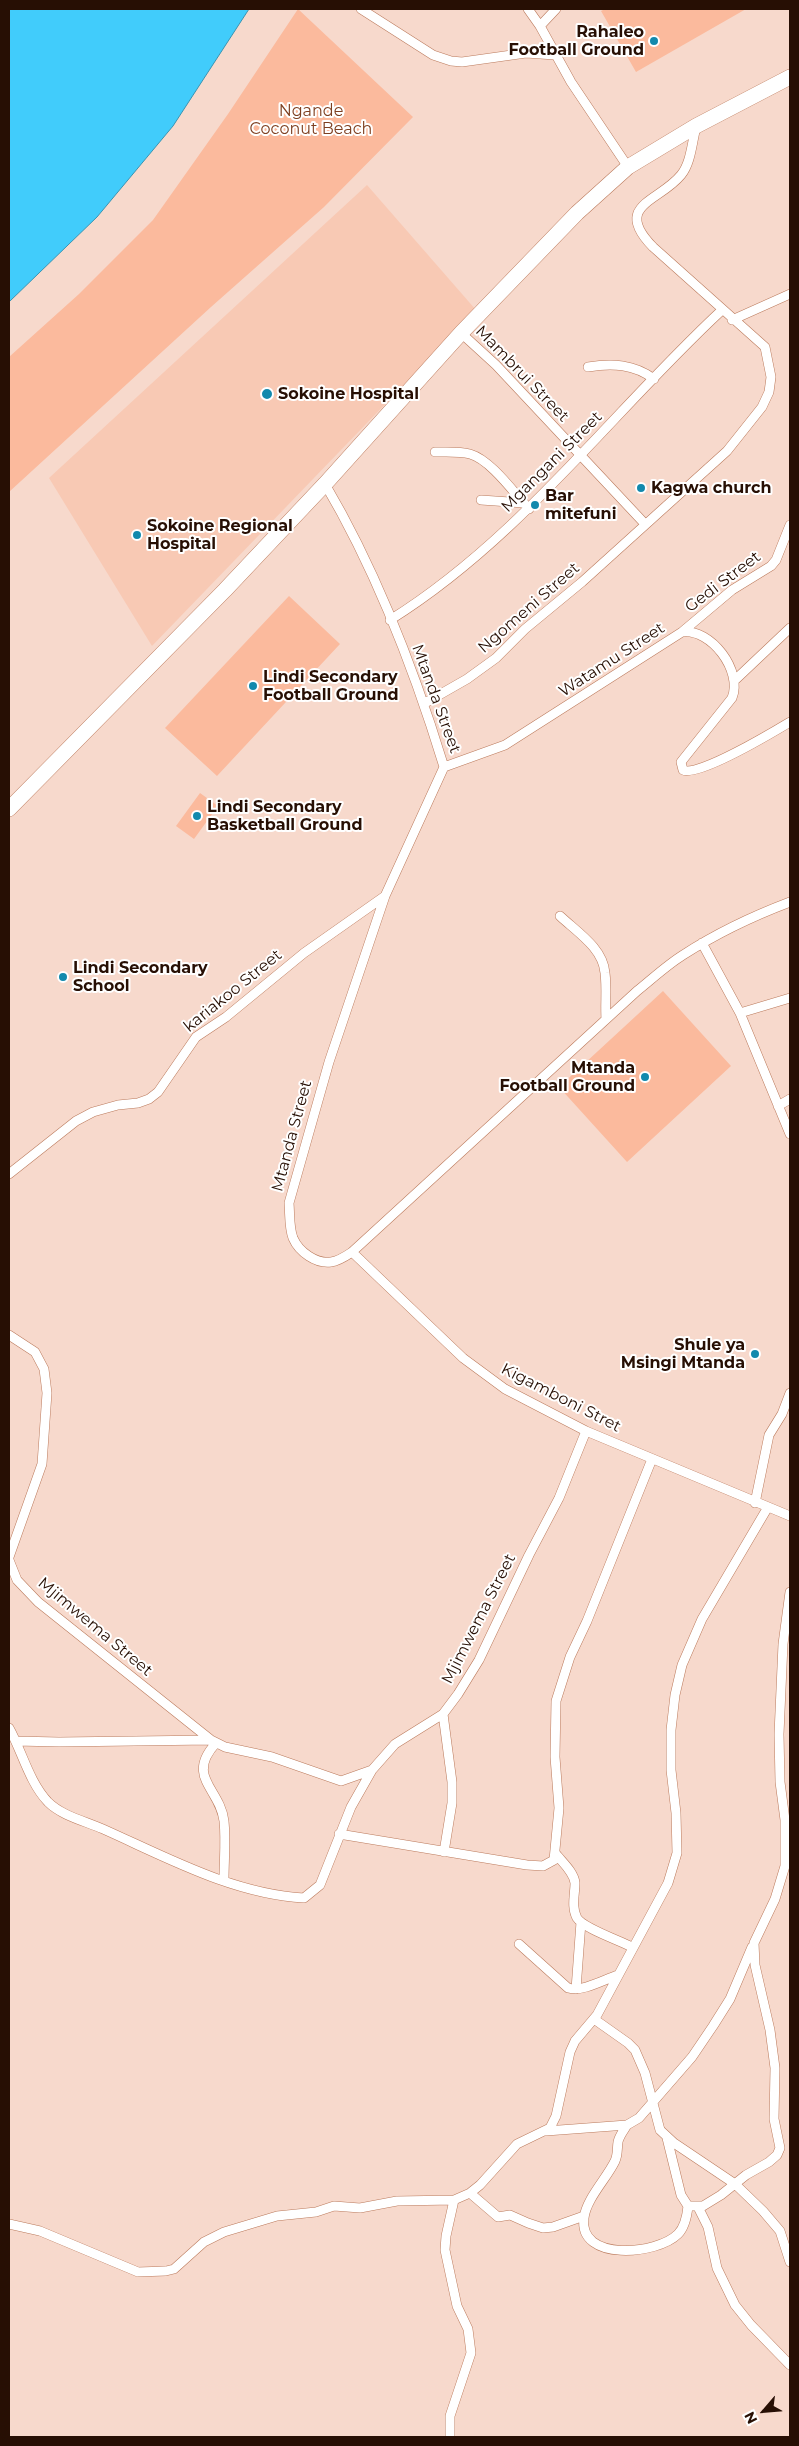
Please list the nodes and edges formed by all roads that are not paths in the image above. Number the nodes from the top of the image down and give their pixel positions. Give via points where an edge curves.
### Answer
1 (361, 9) edge
2 (528, 9) edge
3 (556, 9) edge
4 (540, 26) junction
5 (555, 55) junction
6 (790, 77) edge
7 (696, 126) junction
8 (628, 167) junction
9 (790, 294) edge
10 (722, 310) junction
11 (732, 320) junction
12 (461, 332) junction
13 (588, 368) dead end
14 (654, 379) junction
15 (435, 452) dead end
16 (581, 457) junction
17 (325, 484) junction
18 (481, 500) dead end
19 (526, 506) junction
20 (645, 524) junction
21 (790, 525) edge
22 (790, 546) edge
23 (776, 560) junction
24 (390, 620) junction
25 (790, 628) edge
26 (682, 632) junction
27 (736, 680) junction
28 (424, 703) junction
29 (790, 722) edge
30 (444, 767) junction
31 (9, 808) edge
32 (385, 896) junction
33 (790, 902) edge
34 (560, 916) dead end
35 (702, 943) junction
36 (790, 998) edge
37 (740, 1014) junction
38 (606, 1019) junction
39 (790, 1099) edge
40 (778, 1106) junction
41 (790, 1134) edge
42 (9, 1174) edge
43 (352, 1252) junction
44 (9, 1335) edge
45 (790, 1394) edge
46 (586, 1431) junction
47 (652, 1459) junction
48 (755, 1502) junction
49 (768, 1507) junction
50 (790, 1516) edge
51 (9, 1554) edge
52 (790, 1592) edge
53 (443, 1714) junction
54 (9, 1730) edge
55 (16, 1741) junction
56 (214, 1742) junction
57 (372, 1770) junction
58 (339, 1834) junction
59 (444, 1852) junction
60 (556, 1854) junction
61 (224, 1880) junction
62 (581, 1922) junction
63 (754, 1943) junction
64 (519, 1944) dead end
65 (632, 1947) junction
66 (618, 1975) junction
67 (576, 1989) junction
68 (594, 2019) junction
69 (653, 2100) junction
70 (627, 2125) junction
71 (546, 2131) junction
72 (667, 2138) junction
73 (735, 2184) junction
74 (470, 2193) junction
75 (454, 2200) junction
76 (693, 2207) junction
77 (584, 2216) junction
78 (9, 2224) edge
79 (790, 2262) edge
80 (790, 2365) edge
81 (450, 2437) edge

1 - 5 street via 433,55 451,61 526,53
2 - 4 street
3 - 4 street
4 - 5 street
5 - 8 street
6 - 7 highway
7 - 8 highway
7 - 10 street, Ngomeni Street via 683,173 644,204 637,214 637,223 645,238
8 - 12 highway via 551,239
9 - 11 street
10 - 11 street, Ngomeni Street
10 - 14 street, Mgangani Street
11 - 20 street, Ngomeni Street via 760,341 767,351 771,377 769,392 757,414 727,451
12 - 16 street, Mambrui Street
12 - 17 highway
13 - 14 street via 615,364 641,370
14 - 16 street, Mgangani Street
15 - 19 street via 468,453 477,457 498,474
16 - 19 street, Mgangani Street
16 - 20 street, Mambrui Street
17 - 24 street, Mtanda Street via 376,581
17 - 31 highway
18 - 19 street
19 - 24 street, Mgangani Street via 444,583
20 - 28 street, Ngomeni Street via 582,582 525,628 496,658 461,683
21 - 23 street, Gedi Street
22 - 23 street
23 - 26 street, Gedi Street via 732,590
24 - 28 street, Mtanda Street
25 - 27 street
26 - 27 street, Watamu Street via 702,635 730,666
26 - 30 street, Watamu Street via 505,745
27 - 29 street via 732,698 682,762 683,770 692,772 726,757
28 - 30 street, Mtanda Street
30 - 32 street, Mtanda Street
32 - 42 street, kariakoo Street via 304,953 238,1008 196,1037 158,1092 149,1099 100,1110 76,1121
32 - 43 street, Mtanda Street via 328,1062 289,1203 294,1239 310,1257 330,1262
33 - 35 street, Mtanda Street via 754,916
34 - 38 street via 601,958 606,972
35 - 37 street
35 - 38 street, Mtanda Street
36 - 37 street
37 - 40 street
38 - 43 street, Mtanda Street
39 - 40 street
40 - 41 street
43 - 46 street, Kigamboni Stret via 485,1375
44 - 51 street, Mjimwema Street via 35,1352 44,1369 47,1393 42,1464
45 - 48 street via 769,1435
46 - 47 street, Kigamboni Stret
46 - 53 street, Mjimwema Street via 559,1498 528,1555 479,1660
47 - 48 street, Kigamboni Stret
47 - 60 street via 570,1657 556,1701 555,1757 559,1808
48 - 49 street, Kigamboni Stret
49 - 50 street, Kigamboni Stret
49 - 65 street via 702,1619 682,1665 671,1730 677,1853 664,1893
51 - 56 street, Mjimwema Street via 17,1580 38,1602
52 - 63 street via 783,1644 779,1734 785,1866 773,1905
53 - 57 street, Mjimwema Street via 395,1744
53 - 59 street via 452,1782
54 - 55 street
55 - 56 street
55 - 61 street via 39,1789 55,1808
56 - 57 street, Mjimwema Street via 272,1757 341,1781
56 - 61 street via 204,1758 203,1770 224,1820
57 - 58 street
58 - 59 street
58 - 61 street via 320,1885 304,1898 268,1895
59 - 60 street via 534,1866 548,1864
60 - 62 street via 575,1882 574,1908
62 - 65 street
62 - 67 street
63 - 69 street via 744,1969 713,2026 692,2057
63 - 73 street via 755,1965 775,2068 774,2119 780,2148 778,2155
64 - 67 street via 568,1988
65 - 66 street
66 - 67 street
66 - 68 street
68 - 69 street via 635,2050
68 - 71 street via 570,2052 556,2116
69 - 70 street via 639,2118
69 - 72 street via 659,2126
70 - 71 street
70 - 77 street via 618,2140 615,2160
71 - 74 street via 512,2148
72 - 73 street
72 - 76 street via 680,2195
73 - 76 street via 721,2195
73 - 79 street via 774,2222 785,2241
74 - 75 street
74 - 77 street via 498,2217 510,2215 536,2226 553,2227
75 - 78 street via 397,2201 360,2208 334,2206 316,2212 263,2219 204,2242 174,2269 166,2271 138,2272 40,2231
75 - 81 street via 445,2250 457,2306 468,2329 471,2353 450,2416
76 - 77 street via 678,2235 634,2250 596,2246 587,2237
76 - 80 street via 708,2227 717,2268 735,2305

